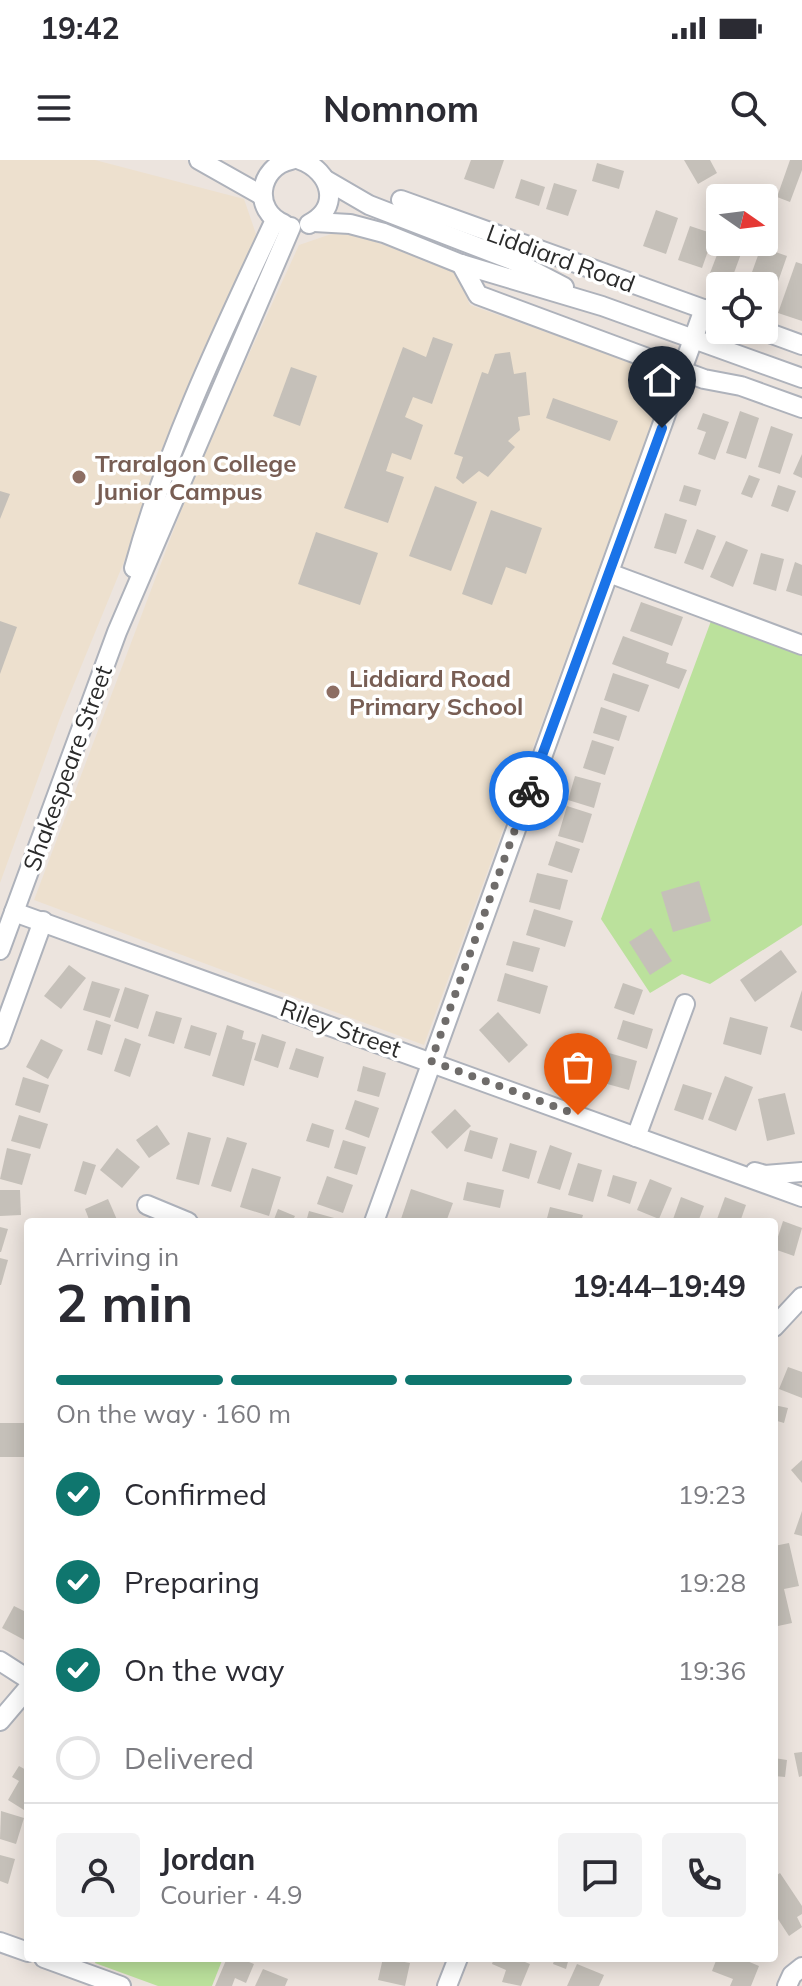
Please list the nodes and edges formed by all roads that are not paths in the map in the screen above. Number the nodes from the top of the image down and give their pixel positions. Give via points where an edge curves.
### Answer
1 (199, 160) edge
2 (256, 160) edge
3 (310, 162) edge
4 (284, 163) edge
5 (326, 180) junction
6 (261, 195) junction
7 (401, 200) dead end
8 (314, 222) junction
9 (283, 224) junction
10 (461, 264) junction
11 (602, 306) junction
12 (706, 310) edge
13 (706, 321) edge
14 (778, 336) edge
15 (693, 339) junction
16 (802, 345) edge
17 (682, 370) junction
18 (802, 378) edge
19 (802, 408) edge
20 (609, 573) junction
21 (802, 645) edge
22 (14, 912) junction
23 (43, 921) junction
24 (0, 950) edge
25 (685, 1004) dead end
26 (0, 1039) edge
27 (431, 1061) junction
28 (636, 1137) junction
29 (694, 1158) junction
30 (802, 1172) edge
31 (802, 1197) edge
32 (147, 1205) dead end
33 (178, 1218) edge
34 (375, 1218) edge
35 (802, 1297) edge
36 (778, 1323) edge
37 (0, 1661) edge
38 (24, 1676) edge
39 (24, 1693) edge
40 (0, 1721) edge
41 (0, 1942) edge
42 (24, 1951) edge
43 (55, 1962) edge
44 (456, 1962) edge
45 (802, 1967) edge
46 (121, 1986) edge
47 (447, 1986) edge
48 (787, 1986) edge

1 - 6 street
2 - 4 street
3 - 5 street
4 - 6 street via 264,182
5 - 8 street via 327,205
5 - 11 street, Liddiard Road via 369,205 514,261
6 - 9 street via 267,212
7 - 12 street, Liddiard Road
8 - 9 street, Liddiard Road
8 - 10 street, Liddiard Road via 384,233
9 - 22 street, Shakespeare Street via 218,342 168,462 117,632
10 - 11 street, Liddiard Road
10 - 17 street, Liddiard Road via 478,295
11 - 15 street, Liddiard Road
13 - 15 street
14 - 16 street
15 - 17 street
15 - 18 street, Liddiard Road
17 - 19 street, Liddiard Road
17 - 20 street
20 - 21 street
20 - 27 street
22 - 23 street, Riley Street
22 - 24 street, Shakespeare Street
23 - 26 street
23 - 27 street, Riley Street
25 - 28 street
27 - 28 street, Riley Street
27 - 34 street
28 - 29 street, Riley Street
29 - 30 street via 765,1175
29 - 31 street, Riley Street
32 - 33 street
35 - 36 street
37 - 38 street
39 - 40 street
41 - 42 street
43 - 46 street
44 - 47 street
45 - 48 street

